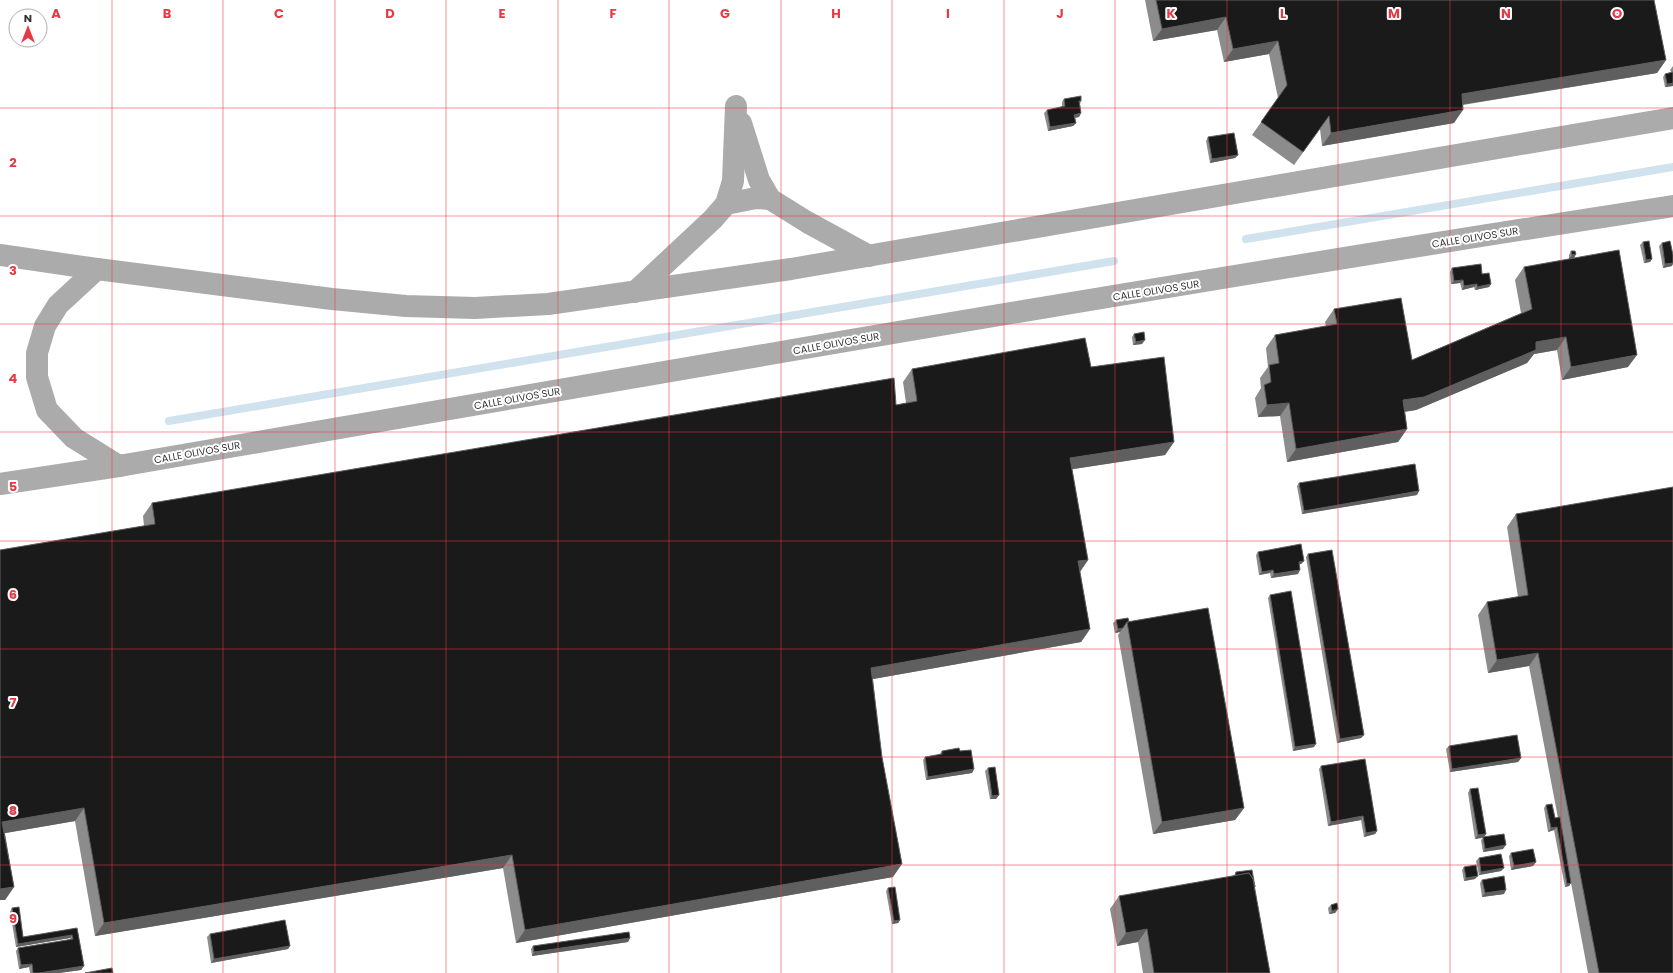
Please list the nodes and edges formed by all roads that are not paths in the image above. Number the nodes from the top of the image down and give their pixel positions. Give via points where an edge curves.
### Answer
1 (1673, 118) edge
2 (770, 199) junction
3 (726, 204) junction
4 (1673, 206) edge
5 (0, 255) edge
6 (869, 256) junction
7 (97, 270) junction
8 (635, 292) junction
9 (119, 466) junction
10 (0, 484) edge

1 - 6 main road
2 - 3 main road via 749,199
2 - 3 main road via 759,180 736,106 733,181
2 - 6 main road
3 - 8 main road
4 - 9 main road, CALLE OLIVOS SUR via 851,340
5 - 7 main road
6 - 8 main road
7 - 8 main road via 406,306 475,308 548,304
7 - 9 main road via 58,305 45,326 37,353 37,377 47,410 74,438
9 - 10 main road, CALLE OLIVOS SUR

